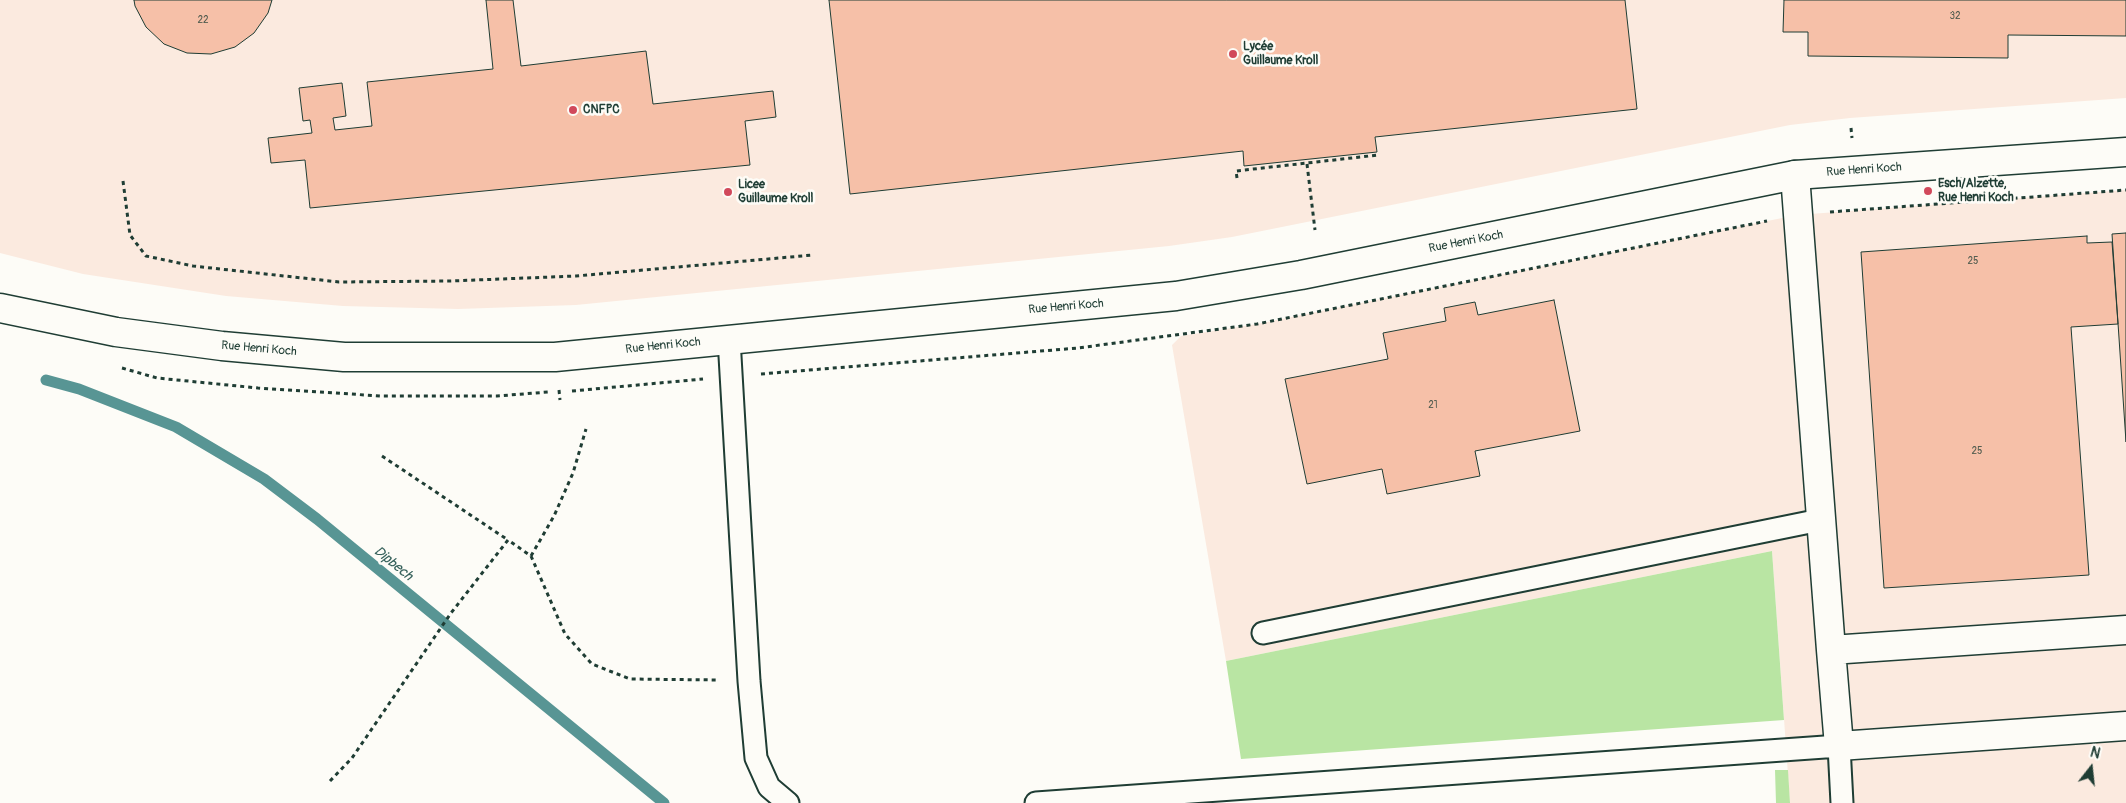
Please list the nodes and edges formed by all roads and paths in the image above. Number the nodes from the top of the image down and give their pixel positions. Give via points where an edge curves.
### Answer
1 (2126, 152) edge
2 (1378, 156) dead end
3 (1307, 164) junction
4 (1795, 175) junction
5 (1237, 178) dead end
6 (123, 181) dead end
7 (1315, 230) dead end
8 (813, 255) dead end
9 (0, 308) edge
10 (729, 339) junction
11 (586, 429) dead end
12 (382, 456) dead end
13 (1820, 520) junction
14 (508, 540) junction
15 (531, 556) junction
16 (2126, 630) edge
17 (1263, 633) dead end
18 (1831, 650) junction
19 (749, 681) junction
20 (2126, 726) edge
21 (1839, 746) junction
22 (330, 781) dead end
23 (788, 803) edge
24 (1036, 803) edge
25 (1842, 803) edge

1 - 4 street, Rue Henri Koch
2 - 3 path
3 - 5 path via 1236,171
3 - 7 path
4 - 10 street, Rue Henri Koch via 1293,276 1176,296
4 - 13 street
6 - 8 path via 130,235 146,256 193,266 261,274 339,282 451,281 576,276
9 - 10 street, Rue Henri Koch via 116,332 344,357 555,357
10 - 19 lane
11 - 15 path via 554,516
12 - 14 path
13 - 17 lane
13 - 18 street
14 - 15 path
14 - 22 path via 450,612 352,758
15 - 19 path via 565,634 592,664 630,679
16 - 18 street
18 - 21 street
19 - 23 lane via 756,758 769,787
20 - 21 street
21 - 24 lane
21 - 25 lane

